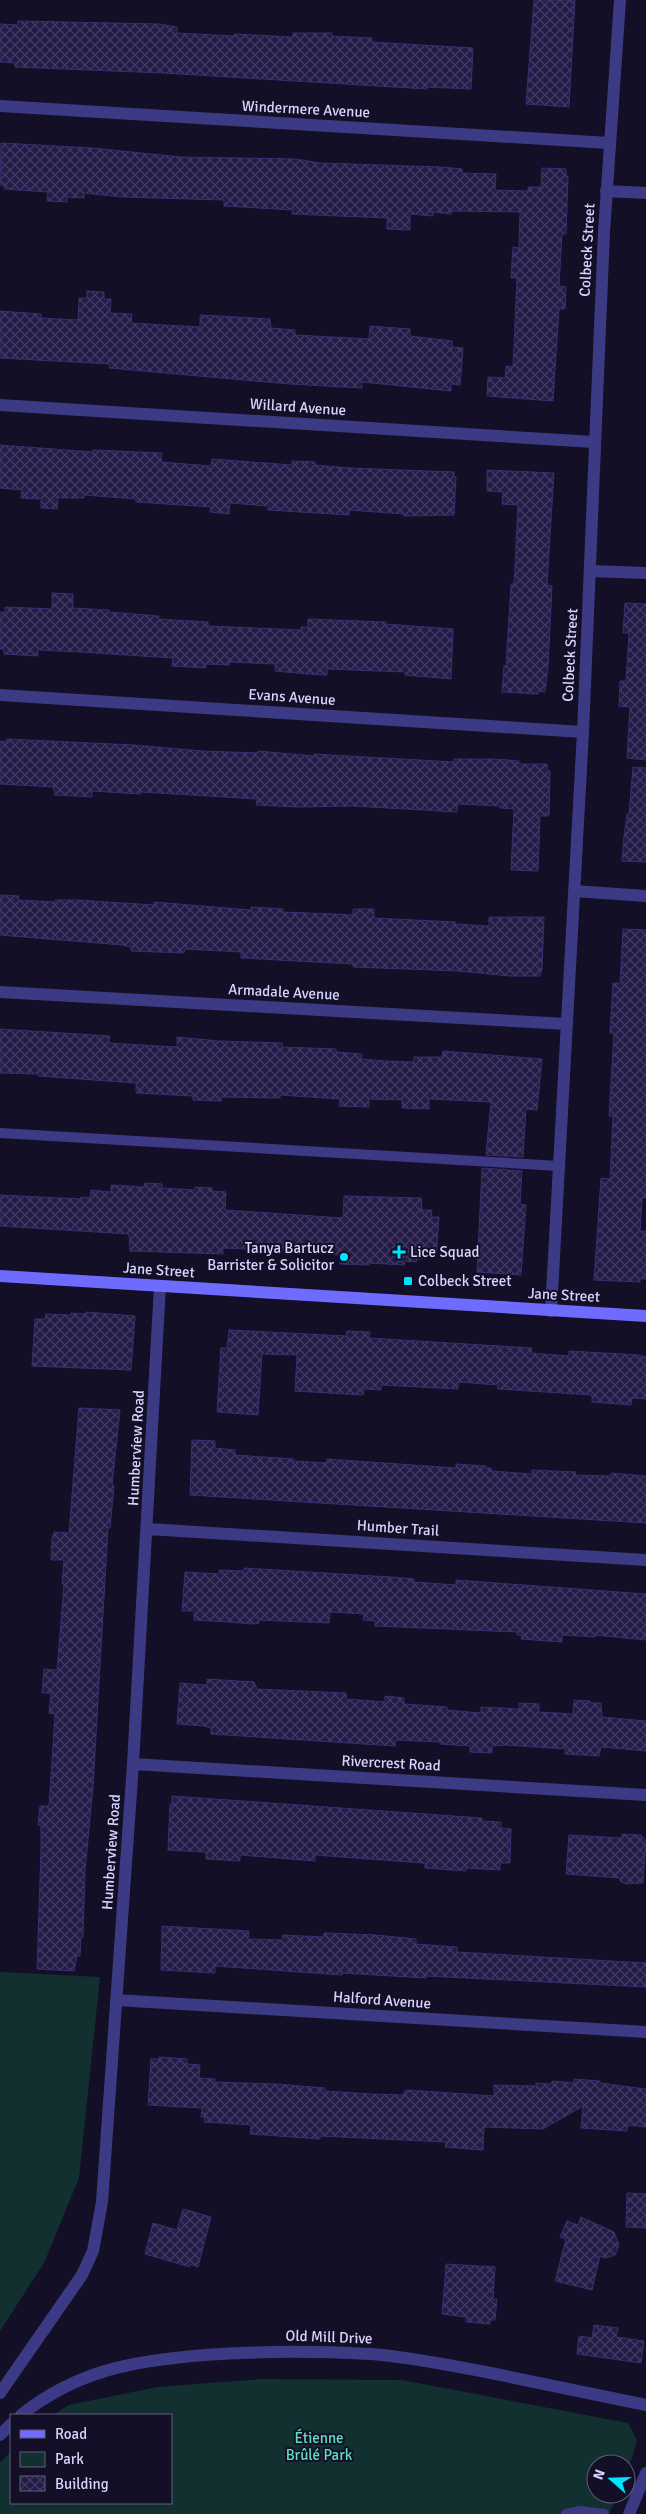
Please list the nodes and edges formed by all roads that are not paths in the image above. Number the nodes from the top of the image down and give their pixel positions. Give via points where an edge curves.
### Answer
1 (620, 0) edge
2 (0, 106) edge
3 (609, 144) junction
4 (606, 191) junction
5 (646, 193) edge
6 (0, 405) edge
7 (594, 442) junction
8 (590, 571) junction
9 (646, 573) edge
10 (0, 695) edge
11 (583, 732) junction
12 (574, 891) junction
13 (646, 896) edge
14 (0, 992) edge
15 (566, 1024) junction
16 (0, 1133) edge
17 (559, 1166) junction
18 (0, 1276) edge
19 (160, 1286) junction
20 (551, 1311) junction
21 (646, 1316) edge
22 (148, 1529) junction
23 (646, 1560) edge
24 (133, 1764) junction
25 (646, 1794) edge
26 (116, 2000) junction
27 (646, 2032) edge
28 (0, 2393) edge
29 (646, 2405) edge
30 (22, 2414) edge
31 (10, 2425) edge
32 (0, 2435) edge
33 (646, 2473) edge
34 (566, 2514) edge
35 (604, 2514) edge
36 (629, 2514) edge

1 - 3 street, Colbeck Street
2 - 3 street, Windermere Avenue
3 - 4 street, Colbeck Street
4 - 5 street
4 - 7 street, Colbeck Street
6 - 7 street, Willard Avenue
7 - 8 street, Colbeck Street
8 - 9 street
8 - 11 street, Colbeck Street
10 - 11 street, Evans Avenue
11 - 12 street, Colbeck Street
12 - 13 street
12 - 15 street, Colbeck Street
14 - 15 street, Armadale Avenue
15 - 17 street, Colbeck Street
16 - 17 lane
17 - 20 street, Colbeck Street
18 - 19 main road, Jane Street
19 - 20 main road, Jane Street
19 - 22 street, Humberview Road
20 - 21 main road, Jane Street
22 - 23 street, Humber Trail
22 - 24 street, Humberview Road
24 - 25 street, Rivercrest Road
24 - 26 street, Humberview Road
26 - 27 street, Halford Avenue
26 - 28 street, Humberview Road via 102,2202 92,2250 82,2275
29 - 30 street, Old Mill Drive via 430,2361 372,2354 301,2352 151,2360 108,2370 59,2388
31 - 32 street
33 - 36 street
34 - 35 lane via 580,2511

